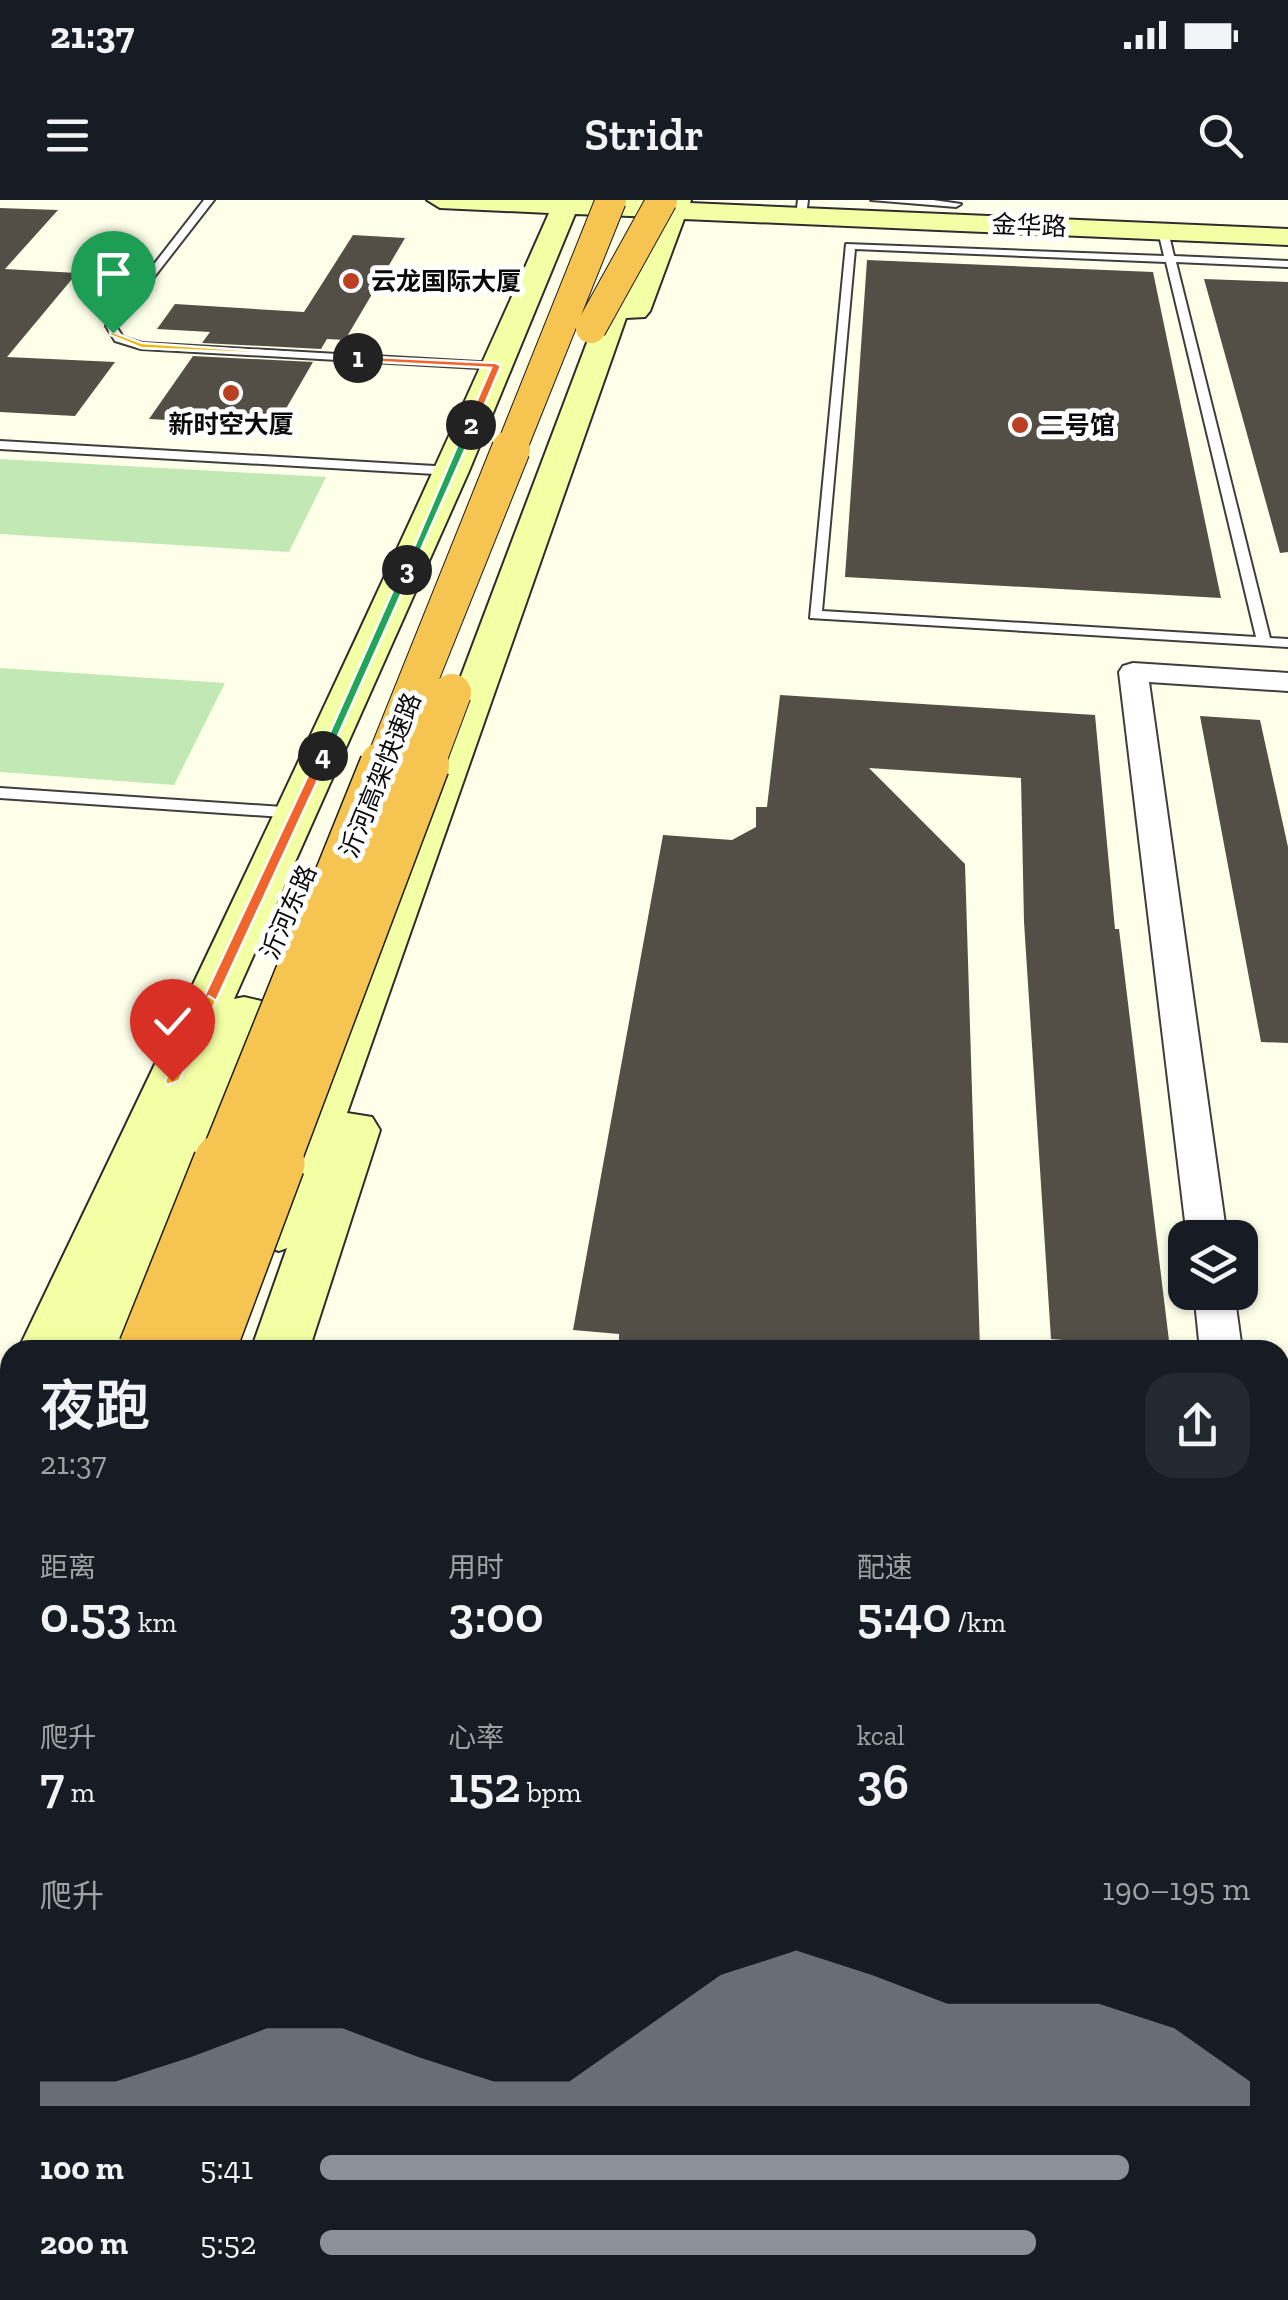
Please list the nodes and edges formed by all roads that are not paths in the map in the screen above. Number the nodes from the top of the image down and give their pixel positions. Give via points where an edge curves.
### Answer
1 (209, 200) edge
2 (440, 200) edge
3 (876, 200) edge
4 (1182, 200) edge
5 (623, 203) edge
6 (956, 204) dead end
7 (802, 208) edge
8 (1175, 232) junction
9 (1288, 236) edge
10 (1169, 259) junction
11 (1288, 264) edge
12 (575, 329) junction
13 (496, 366) junction
14 (586, 411) junction
15 (0, 446) edge
16 (452, 471) junction
17 (1264, 642) junction
18 (1288, 643) edge
19 (1288, 682) edge
20 (0, 793) edge
21 (297, 812) junction
22 (1205, 1220) edge
23 (1216, 1310) edge
24 (51, 1340) edge
25 (101, 1340) edge
26 (152, 1340) edge
27 (209, 1340) edge
28 (239, 1340) edge
29 (283, 1340) edge
30 (1221, 1340) edge

1 - 13 lane via 111,326 119,339 141,346
2 - 5 street, 金华路
3 - 6 lane
4 - 8 street
5 - 7 street, 金华路
5 - 12 highway, 沂河高架快速路, bridge
5 - 13 street
5 - 14 street
5 - 25 street, 沂河东路
7 - 8 street, 金华路
8 - 9 street, 金华路
8 - 10 lane
10 - 11 lane
10 - 17 lane
10 - 17 lane via 850,246 815,615
12 - 26 highway, 沂河高架快速路, bridge
12 - 27 highway, 沂河高架快速路, bridge
13 - 16 street
14 - 28 street
14 - 29 street
15 - 16 lane
16 - 21 street
17 - 18 lane
19 - 22 street via 1133,672
20 - 21 lane
21 - 24 street
23 - 30 street

